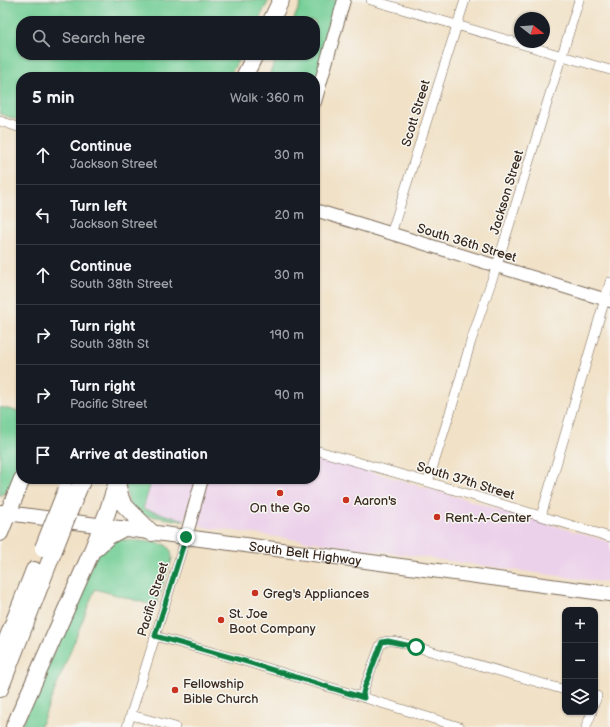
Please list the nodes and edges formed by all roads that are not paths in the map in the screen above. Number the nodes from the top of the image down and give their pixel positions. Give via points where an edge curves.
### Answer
1 (281, 0) edge
2 (293, 0) edge
3 (344, 0) edge
4 (371, 0) edge
5 (465, 0) edge
6 (579, 0) edge
7 (273, 16) edge
8 (285, 16) edge
9 (457, 25) junction
10 (561, 56) junction
11 (252, 60) edge
12 (264, 60) edge
13 (610, 70) edge
14 (246, 72) edge
15 (258, 72) edge
16 (320, 84) edge
17 (0, 121) edge
18 (16, 126) edge
19 (320, 212) edge
20 (391, 234) junction
21 (497, 265) junction
22 (610, 282) edge
23 (607, 300) edge
24 (320, 451) edge
25 (428, 482) junction
26 (19, 484) edge
27 (74, 484) edge
28 (116, 484) edge
29 (118, 484) edge
30 (201, 484) edge
31 (3, 509) edge
32 (540, 516) junction
33 (102, 526) junction
34 (122, 529) junction
35 (0, 533) edge
36 (152, 533) junction
37 (186, 537) junction
38 (610, 537) edge
39 (49, 549) junction
40 (91, 553) junction
41 (610, 594) edge
42 (155, 636) junction
43 (0, 657) edge
44 (0, 689) edge
45 (562, 689) edge
46 (364, 698) junction
47 (131, 715) junction
48 (591, 715) edge
49 (14, 727) edge
50 (127, 727) edge
51 (174, 727) edge
52 (460, 727) edge
53 (586, 727) edge

1 - 7 highway
2 - 8 highway
3 - 16 street
4 - 9 street
5 - 9 street, Scott Street
6 - 10 street, Jackson Street
9 - 10 street
9 - 20 street, Scott Street
10 - 13 street
10 - 21 street, Jackson Street
11 - 14 highway
12 - 15 highway
17 - 18 street
19 - 20 street, South 36th Street
20 - 21 street, South 36th Street
21 - 23 street, South 36th Street
21 - 25 street, Jackson Street
22 - 23 street
23 - 32 street
24 - 25 street, South 37th Street
25 - 32 street, South 37th Street
26 - 31 highway
27 - 39 highway, bridge
28 - 33 highway
29 - 36 highway via 124,505
30 - 37 street, Pacific Street
31 - 33 main road, South Belt Highway
31 - 35 highway
32 - 38 street, South 37th Street
33 - 34 main road, South Belt Highway
33 - 40 highway
34 - 36 main road, South Belt Highway
34 - 40 highway via 109,536
36 - 37 main road, South Belt Highway
37 - 41 main road, South Belt Highway
37 - 42 street, Pacific Street
39 - 43 highway
39 - 44 highway
40 - 49 highway
42 - 46 street
42 - 47 street, Pacific Street
45 - 46 street via 388,641 382,642 363,693
46 - 52 street
47 - 50 street, Pacific Street
47 - 51 street
48 - 53 street

